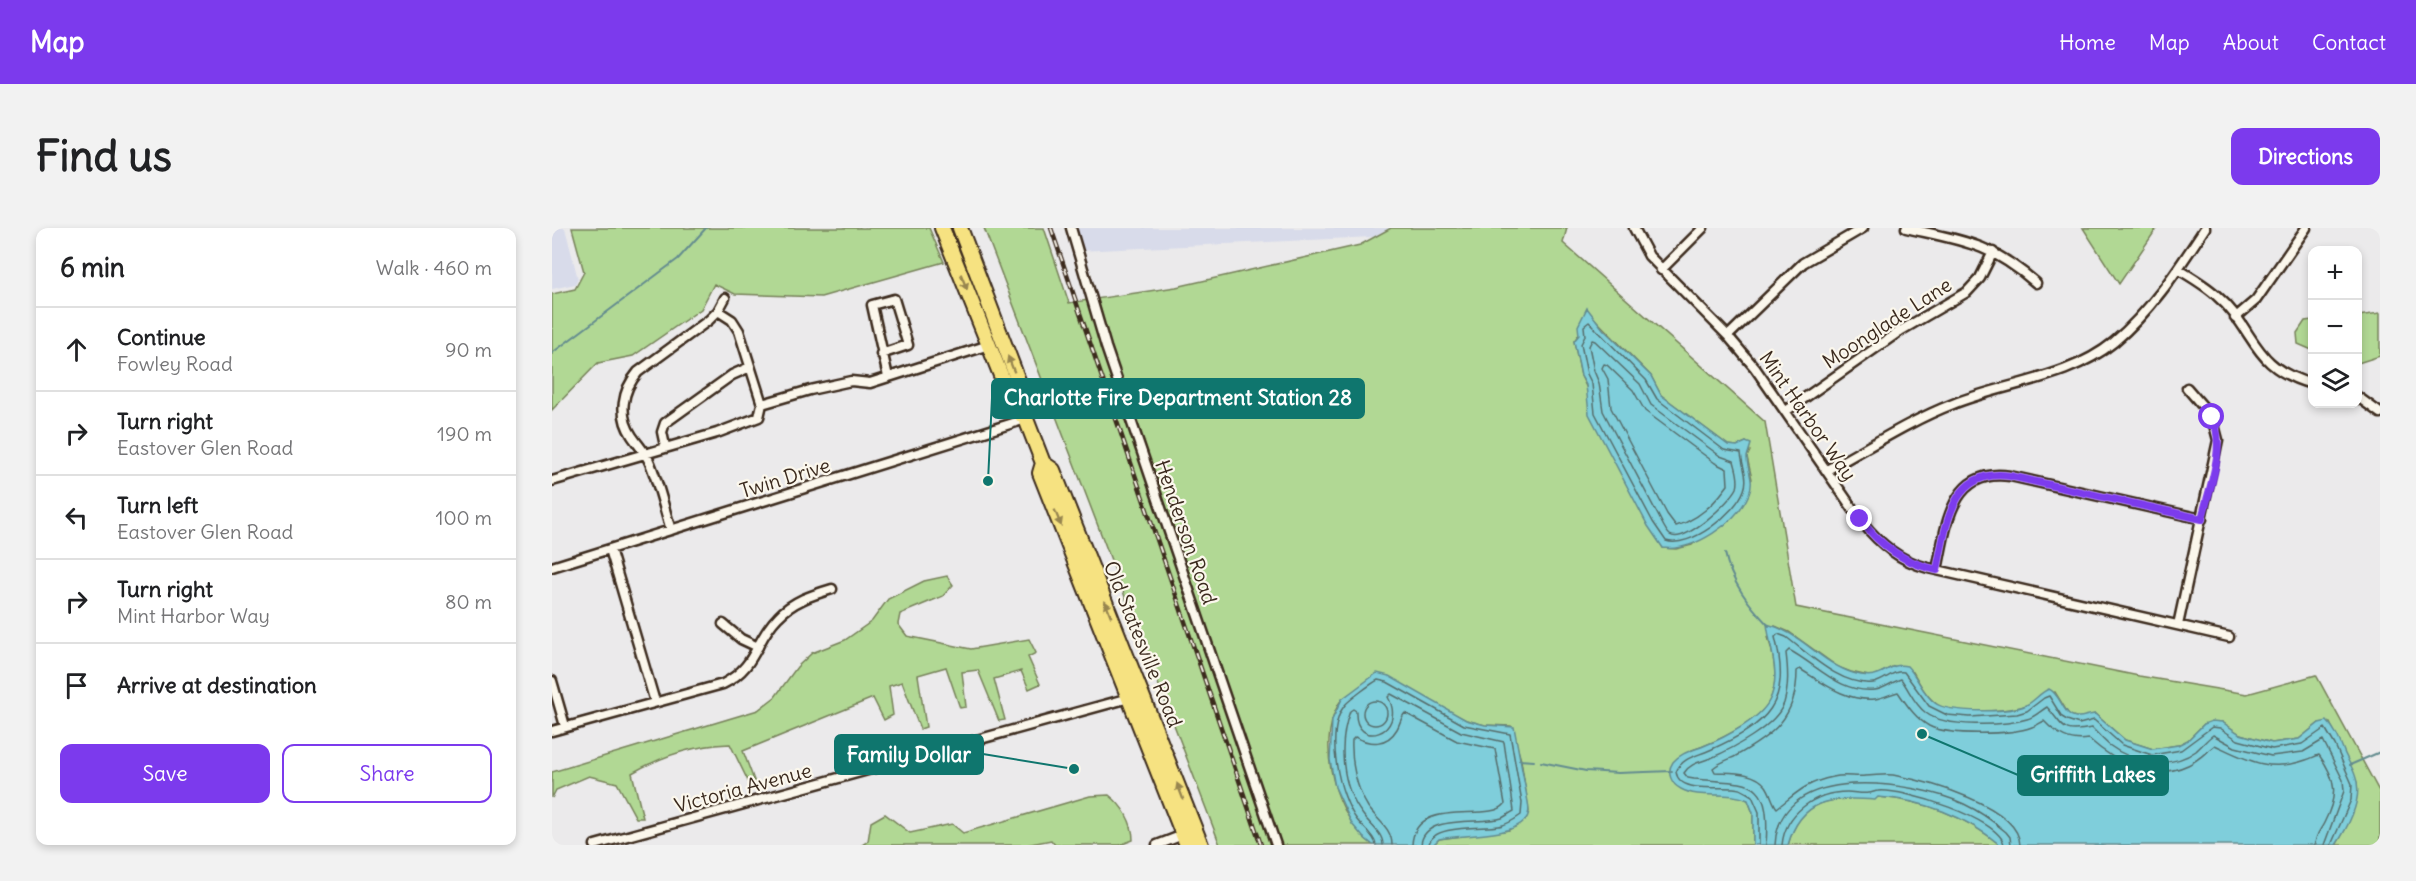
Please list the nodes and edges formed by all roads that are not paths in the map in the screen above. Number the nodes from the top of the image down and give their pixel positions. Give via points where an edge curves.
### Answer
1 (942, 228) edge
2 (960, 228) edge
3 (1071, 228) edge
4 (1634, 228) edge
5 (1703, 228) edge
6 (1863, 228) edge
7 (1906, 228) edge
8 (2205, 228) edge
9 (2306, 228) edge
10 (1993, 252) junction
11 (2178, 269) junction
12 (1661, 270) junction
13 (2036, 284) dead end
14 (724, 298) dead end
15 (718, 311) junction
16 (2235, 318) junction
17 (1728, 336) junction
18 (989, 345) junction
19 (881, 354) junction
20 (750, 367) junction
21 (888, 377) junction
22 (2308, 383) edge
23 (2187, 388) dead end
24 (2362, 400) edge
25 (762, 404) junction
26 (1786, 411) junction
27 (2380, 413) edge
28 (1026, 419) junction
29 (665, 446) junction
30 (644, 453) junction
31 (1827, 470) junction
32 (552, 481) edge
33 (2202, 519) junction
34 (671, 530) junction
35 (610, 549) junction
36 (552, 567) edge
37 (1937, 570) junction
38 (832, 589) dead end
39 (723, 624) dead end
40 (2178, 625) junction
41 (2229, 637) dead end
42 (758, 647) junction
43 (552, 681) edge
44 (1136, 696) junction
45 (655, 702) junction
46 (565, 726) junction
47 (552, 731) edge
48 (1185, 840) edge
49 (595, 845) edge
50 (1157, 845) edge
51 (1201, 845) edge
52 (1276, 845) edge

1 -> 18 main road, Old Statesville Road
28 -> 2 main road, Old Statesville Road via 1027,404
3 - 52 street, Henderson Road via 1106,347
4 - 12 street, Mint Harbor Way via 1644,250
5 - 12 street
6 - 17 street via 1803,263
7 - 10 street via 1962,240
8 - 11 street
9 - 16 street via 2256,300
10 - 13 street
10 - 26 street, Moonglade Lane via 1980,278 1967,292 1900,331
11 - 16 street via 2217,296
11 - 31 street via 2148,308 2113,343 2073,366 2039,380 1953,404
12 - 17 street, Mint Harbor Way
14 - 15 street
15 - 20 street via 732,320 739,332
15 - 30 street via 638,372 628,387 623,404 625,422
16 - 22 street via 2260,354 2277,370
17 - 26 street, Mint Harbor Way
18 - 21 street
18 - 28 main road, Old Statesville Road via 1014,408
19 - 19 street via 872,305 894,299 908,345
19 - 21 street
20 - 25 street
20 - 29 street via 732,375 665,423
21 - 25 street via 870,382 851,381
23 - 33 street via 2209,412 2218,434
24 - 27 street
25 - 29 street via 759,417
26 - 31 street, Mint Harbor Way
28 - 34 street, Twin Drive
28 - 44 main road, Old Statesville Road via 1043,463 1040,473
29 - 30 street
30 - 32 street
30 - 34 street
31 - 37 street, Mint Harbor Way via 1862,522 1883,545 1904,560
33 - 37 street via 2010,476 1990,476 1971,483 1954,502
33 - 40 street
34 - 35 street, Twin Drive
35 - 36 street, Twin Drive
35 - 45 street
37 - 40 street, Mint Harbor Way
38 - 42 street via 787,609 776,618
39 - 42 street
40 - 41 street, Mint Harbor Way
42 - 45 street via 737,677
43 - 46 street
44 - 48 main road, Old Statesville Road
44 - 49 street, Victoria Avenue
51 -> 44 main road, Old Statesville Road
45 - 46 street
46 - 47 street
48 - 50 street

